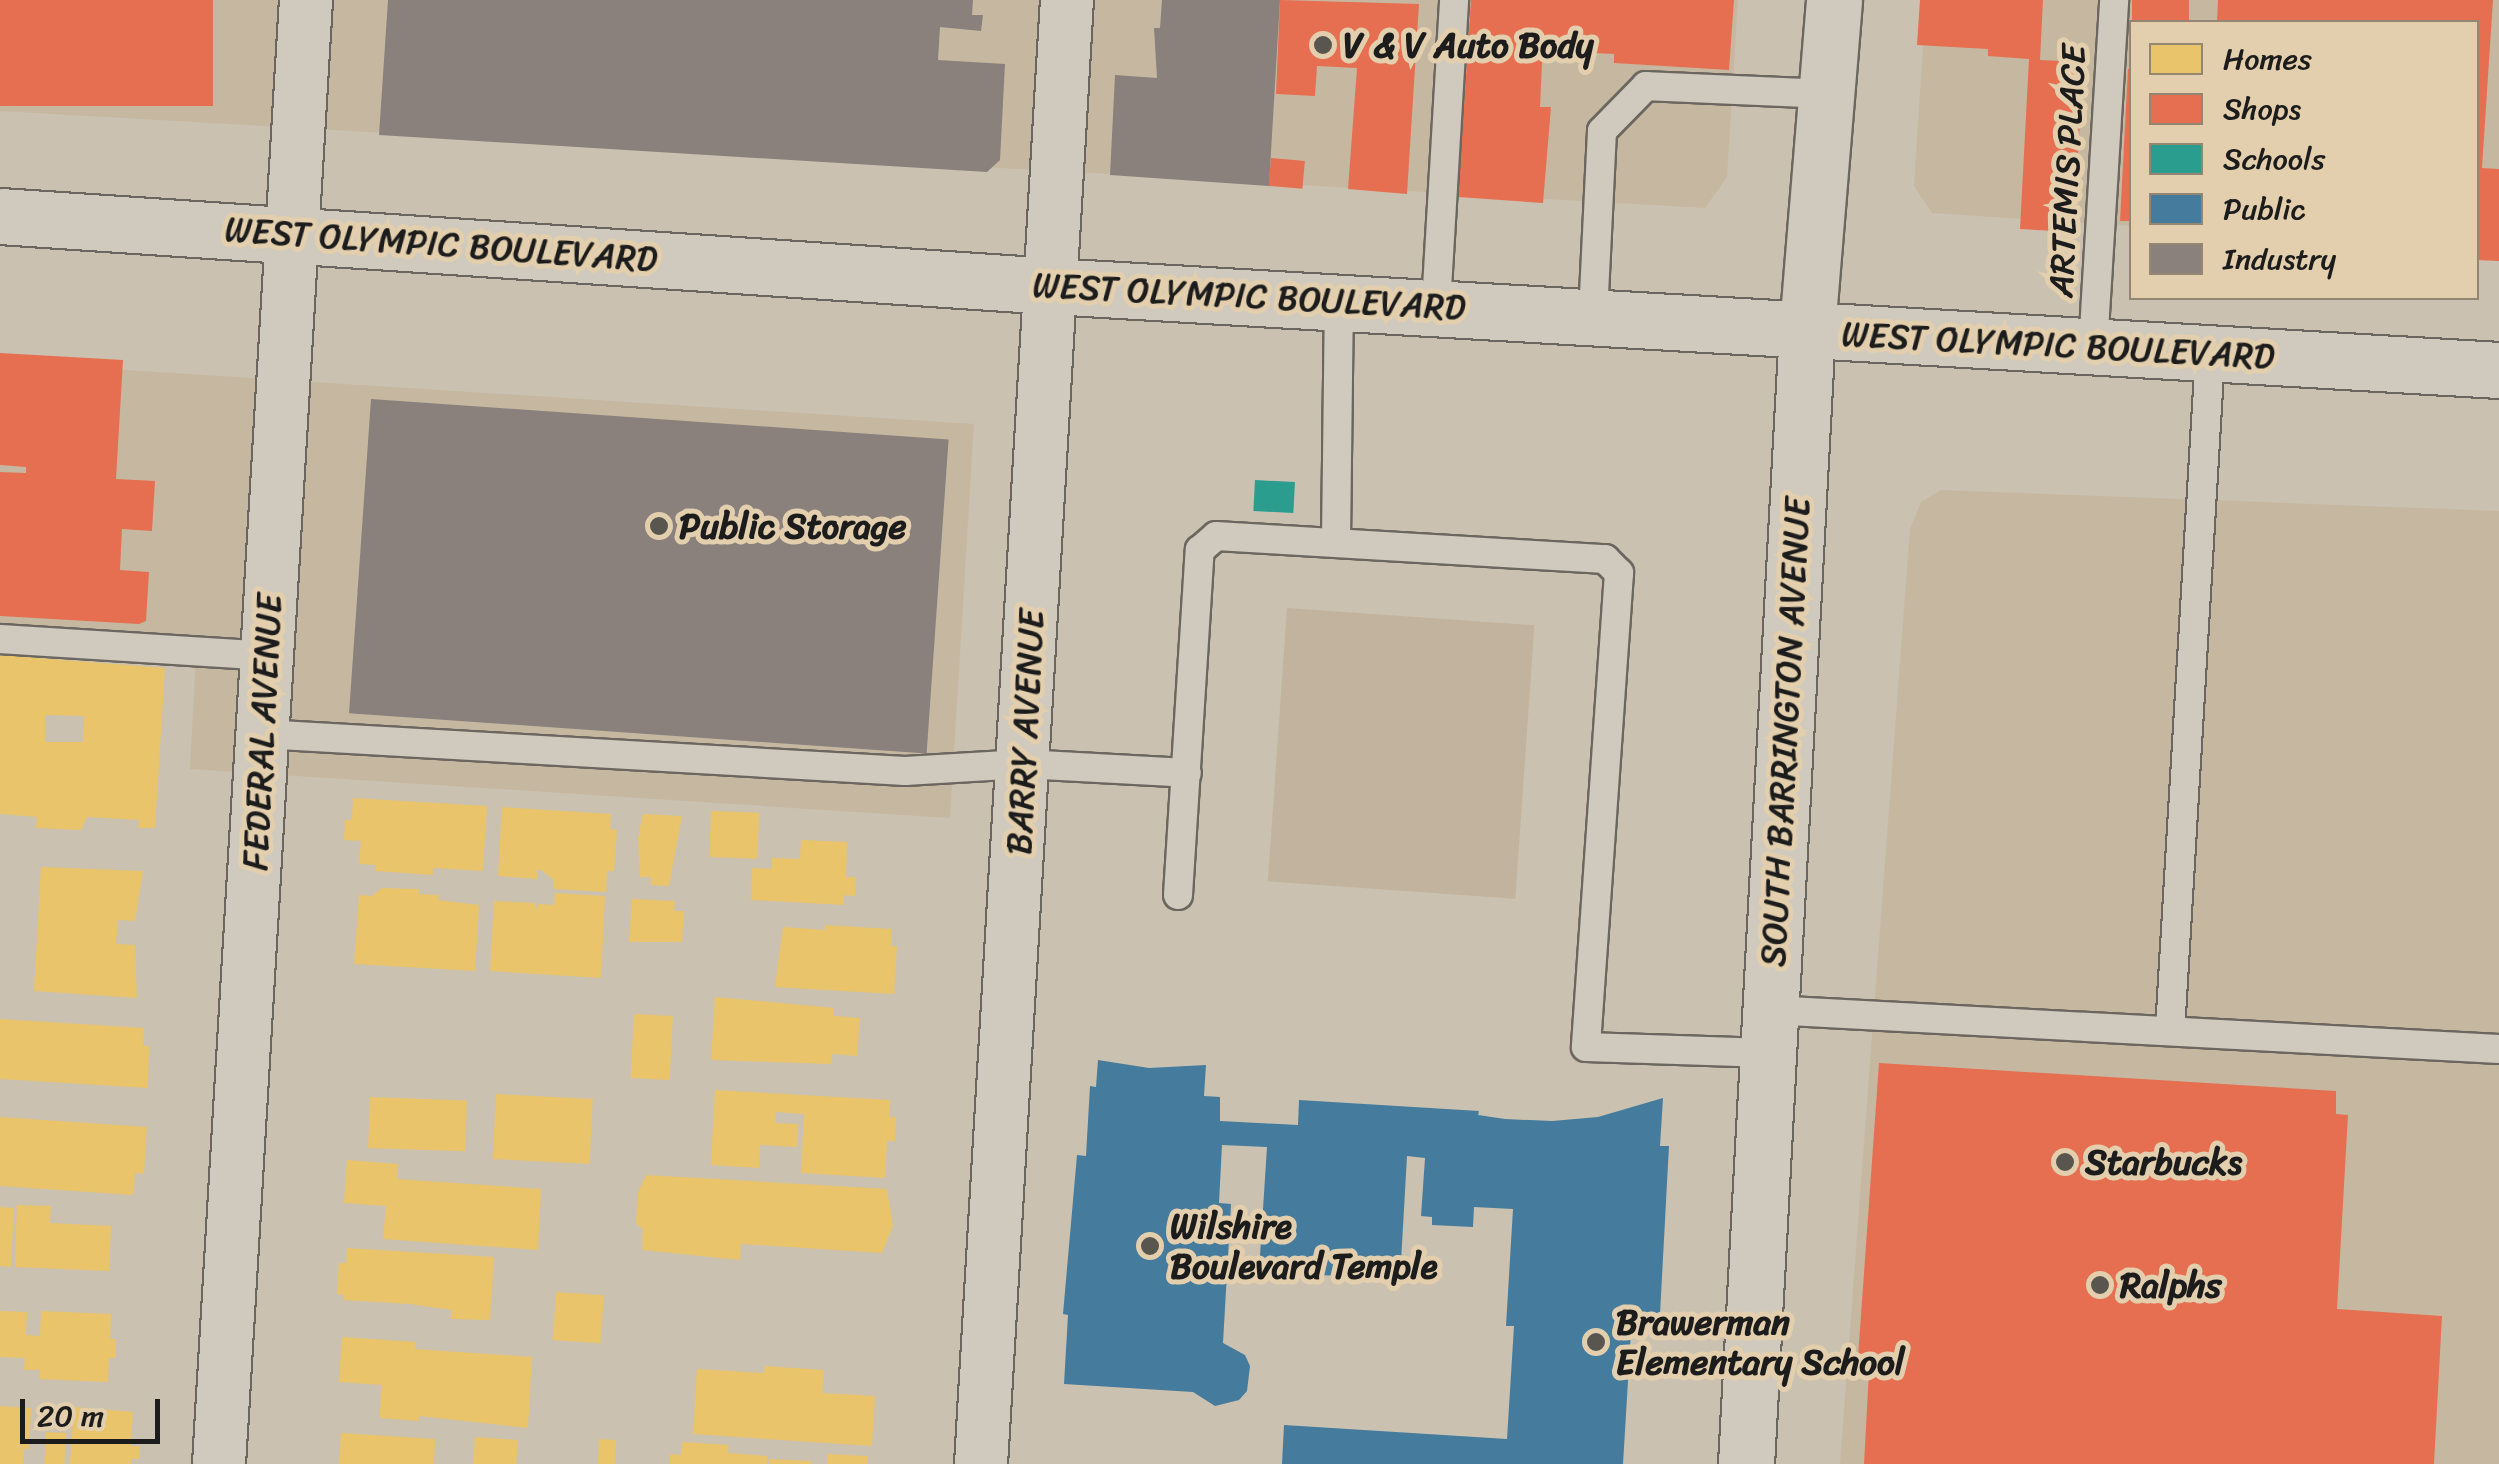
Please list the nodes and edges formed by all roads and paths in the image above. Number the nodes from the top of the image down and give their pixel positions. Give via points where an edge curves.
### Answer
1 (306, 0) edge
2 (1068, 0) edge
3 (1454, 0) edge
4 (1834, 0) edge
5 (2114, 0) edge
6 (1826, 94) junction
7 (0, 216) edge
8 (292, 235) junction
9 (1051, 286) junction
10 (1339, 301) junction
11 (1436, 305) junction
12 (1593, 315) junction
13 (1807, 329) junction
14 (2093, 347) junction
15 (2210, 355) junction
16 (2499, 370) edge
17 (1336, 541) junction
18 (0, 639) edge
19 (267, 656) junction
20 (262, 734) junction
21 (1023, 764) junction
22 (1187, 773) junction
23 (1178, 894) dead end
24 (1769, 1031) junction
25 (2170, 1032) junction
26 (2499, 1048) edge
27 (219, 1464) edge
28 (982, 1464) edge
29 (1746, 1464) edge

1 - 8 street, FEDERAL AVENUE
2 - 9 street, BARRY AVENUE
3 - 11 lane
4 - 6 main road, SOUTH BARRINGTON AVENUE
5 - 14 lane, ARTEMIS PLACE
6 - 12 lane via 1646,86 1602,132
6 - 13 main road, SOUTH BARRINGTON AVENUE
7 - 8 main road, WEST OLYMPIC BOULEVARD
8 - 9 main road, WEST OLYMPIC BOULEVARD
8 - 19 street, FEDERAL AVENUE
9 - 10 main road, WEST OLYMPIC BOULEVARD
9 - 21 street, BARRY AVENUE
10 - 11 main road, WEST OLYMPIC BOULEVARD
10 - 17 lane
11 - 12 main road, WEST OLYMPIC BOULEVARD
12 - 13 main road, WEST OLYMPIC BOULEVARD
13 - 14 main road, WEST OLYMPIC BOULEVARD
13 - 24 main road, SOUTH BARRINGTON AVENUE
14 - 15 main road, WEST OLYMPIC BOULEVARD
15 - 16 main road, WEST OLYMPIC BOULEVARD
15 - 25 lane
17 - 22 lane via 1216,536 1200,550
17 - 24 lane via 1604,559 1619,573 1586,1047
18 - 19 lane
19 - 20 street, FEDERAL AVENUE
20 - 21 lane via 905,772
20 - 27 street, FEDERAL AVENUE
21 - 22 lane
21 - 28 street, BARRY AVENUE
22 - 23 lane
24 - 25 lane
24 - 29 main road, SOUTH BARRINGTON AVENUE
25 - 26 lane

